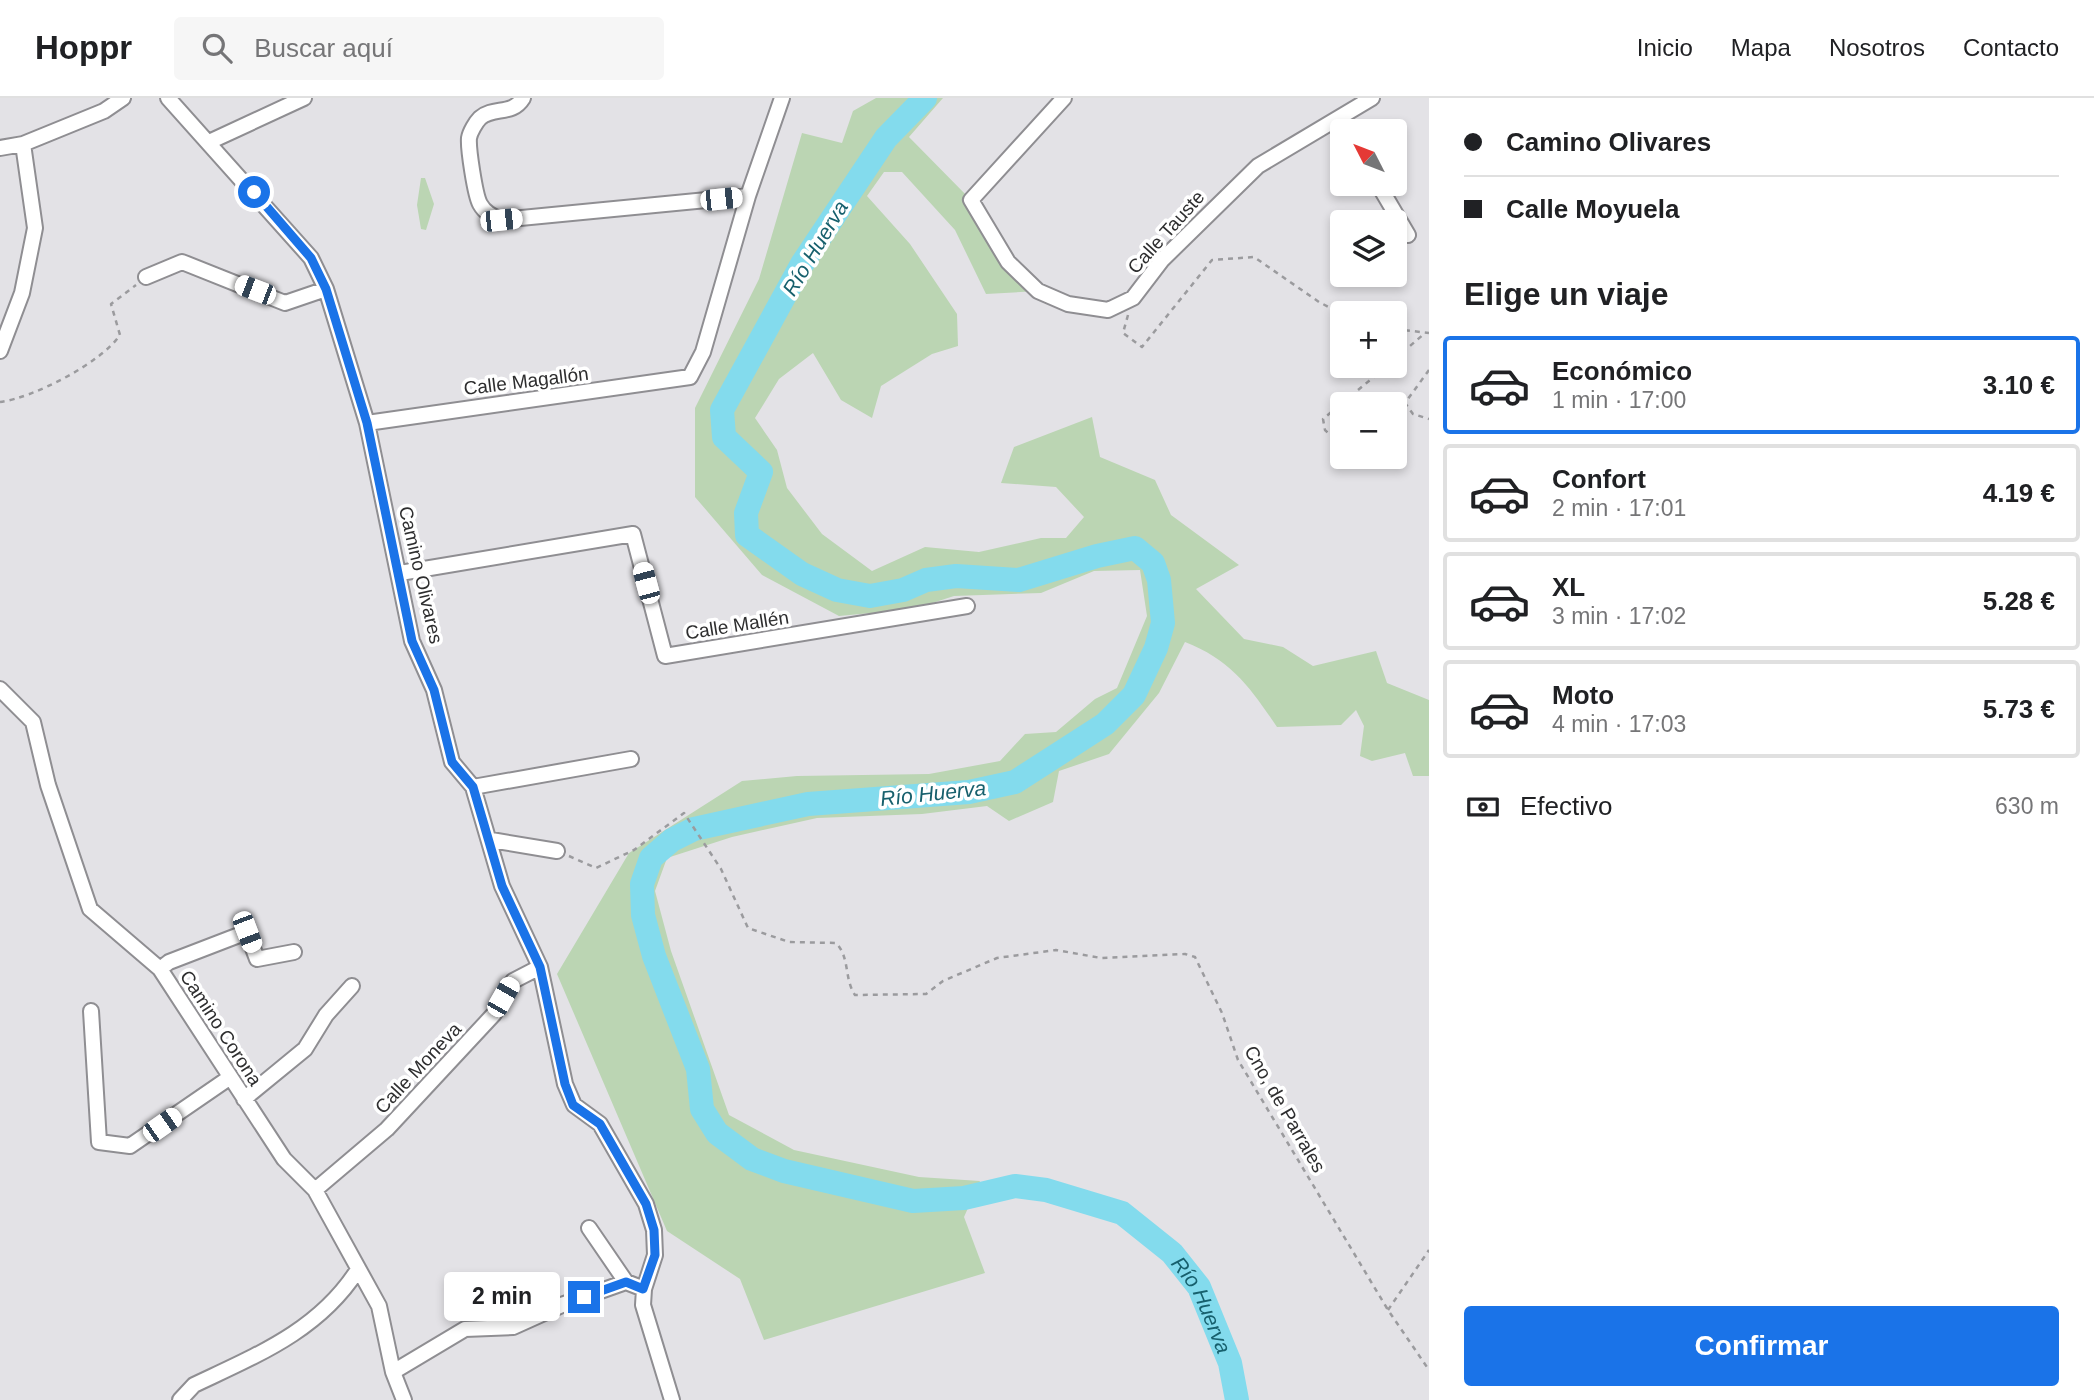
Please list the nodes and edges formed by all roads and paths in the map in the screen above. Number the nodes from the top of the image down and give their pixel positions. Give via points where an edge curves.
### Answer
1 (123, 98) edge
2 (168, 98) edge
3 (304, 98) edge
4 (523, 98) edge
5 (782, 98) edge
6 (1064, 98) edge
7 (1372, 98) edge
8 (1350, 119) edge
9 (1330, 132) edge
10 (209, 142) junction
11 (23, 144) junction
12 (0, 148) edge
13 (748, 196) junction
14 (1385, 196) edge
15 (1408, 235) dead end
16 (146, 277) joint
17 (326, 289) junction
18 (1133, 298) junction
19 (1330, 306) edge
20 (1407, 330) edge
21 (1427, 333) edge
22 (1407, 349) edge
23 (0, 351) edge
24 (1429, 370) edge
25 (1373, 378) edge
26 (1356, 392) edge
27 (0, 402) edge
28 (1330, 413) edge
29 (1429, 419) edge
30 (367, 423) junction
31 (1330, 435) edge
32 (400, 573) junction
33 (967, 607) dead end
34 (0, 689) edge
35 (631, 759) dead end
36 (473, 787) junction
37 (491, 840) junction
38 (557, 850) joint
39 (294, 952) dead end
40 (540, 967) junction
41 (160, 969) junction
42 (352, 986) dead end
43 (91, 1011) dead end
44 (229, 1078) junction
45 (244, 1099) junction
46 (316, 1190) junction
47 (589, 1228) dead end
48 (1429, 1250) edge
49 (357, 1271) junction
50 (626, 1282) junction
51 (643, 1289) junction
52 (1388, 1310) junction
53 (1429, 1370) edge
54 (393, 1372) junction
55 (180, 1400) edge
56 (404, 1400) edge
57 (672, 1400) edge

1 - 11 street via 104,111
2 - 10 street, Camino Olivares
3 - 10 street
4 - 13 street via 507,111 490,112 478,119 469,136 478,202 487,214 501,220
5 - 13 street
6 - 18 street, Calle Tauste via 971,200 1008,262 1038,292 1108,310
7 - 8 street, Calle Tauste
9 - 18 street, Calle Tauste via 1258,166 1170,252
10 - 17 street, Camino Olivares via 311,258
11 - 12 street
11 - 23 street via 35,228 22,293
13 - 30 street, Calle Magallón via 703,352 690,377
14 - 15 street
16 - 17 street via 182,262 285,303
16 - 27 path via 111,304 120,335 114,343 39,390
17 - 30 street, Camino Olivares
18 - 19 path via 1123,333 1142,346 1212,260 1254,257
20 - 21 path
21 - 22 path
24 - 29 path via 1405,403 1413,414
25 - 26 path
28 - 31 path via 1323,419
30 - 32 street, Camino Olivares
32 - 33 street, Calle Mallén via 633,534 665,656
32 - 36 street, Camino Olivares via 412,641 434,690 452,762
34 - 41 street, Camino Corona via 33,722 48,785 90,909
35 - 36 street
36 - 37 street, Camino Olivares
37 - 38 street
37 - 40 street, Camino Olivares via 502,886
38 - 52 path, Cno, de Parrales via 596,868 634,850 684,813 721,869 748,928 789,942 836,943 843,950 855,995 926,993 996,958 1056,950 1101,958 1195,957 1238,1060
39 - 41 street via 257,959 247,932 169,961
40 - 46 street, Calle Moneva via 513,981 494,1014 387,1129
40 - 51 street, Camino Olivares via 573,1105 600,1124 646,1204 655,1255
41 - 44 street, Camino Corona
42 - 45 street via 305,1049
43 - 44 street via 99,1142 130,1146
44 - 45 street, Camino Corona
45 - 46 street, Camino Corona via 284,1159
46 - 49 street, Camino Corona
47 - 50 street
48 - 52 path
49 - 54 street, Camino Corona via 379,1306
49 - 55 street via 329,1309 311,1323 194,1385
50 - 51 street
50 - 54 street via 513,1327 465,1329
51 - 57 street, Camino Olivares via 643,1304
52 - 53 path, Cno, de Parrales
54 - 56 street, Camino Corona

